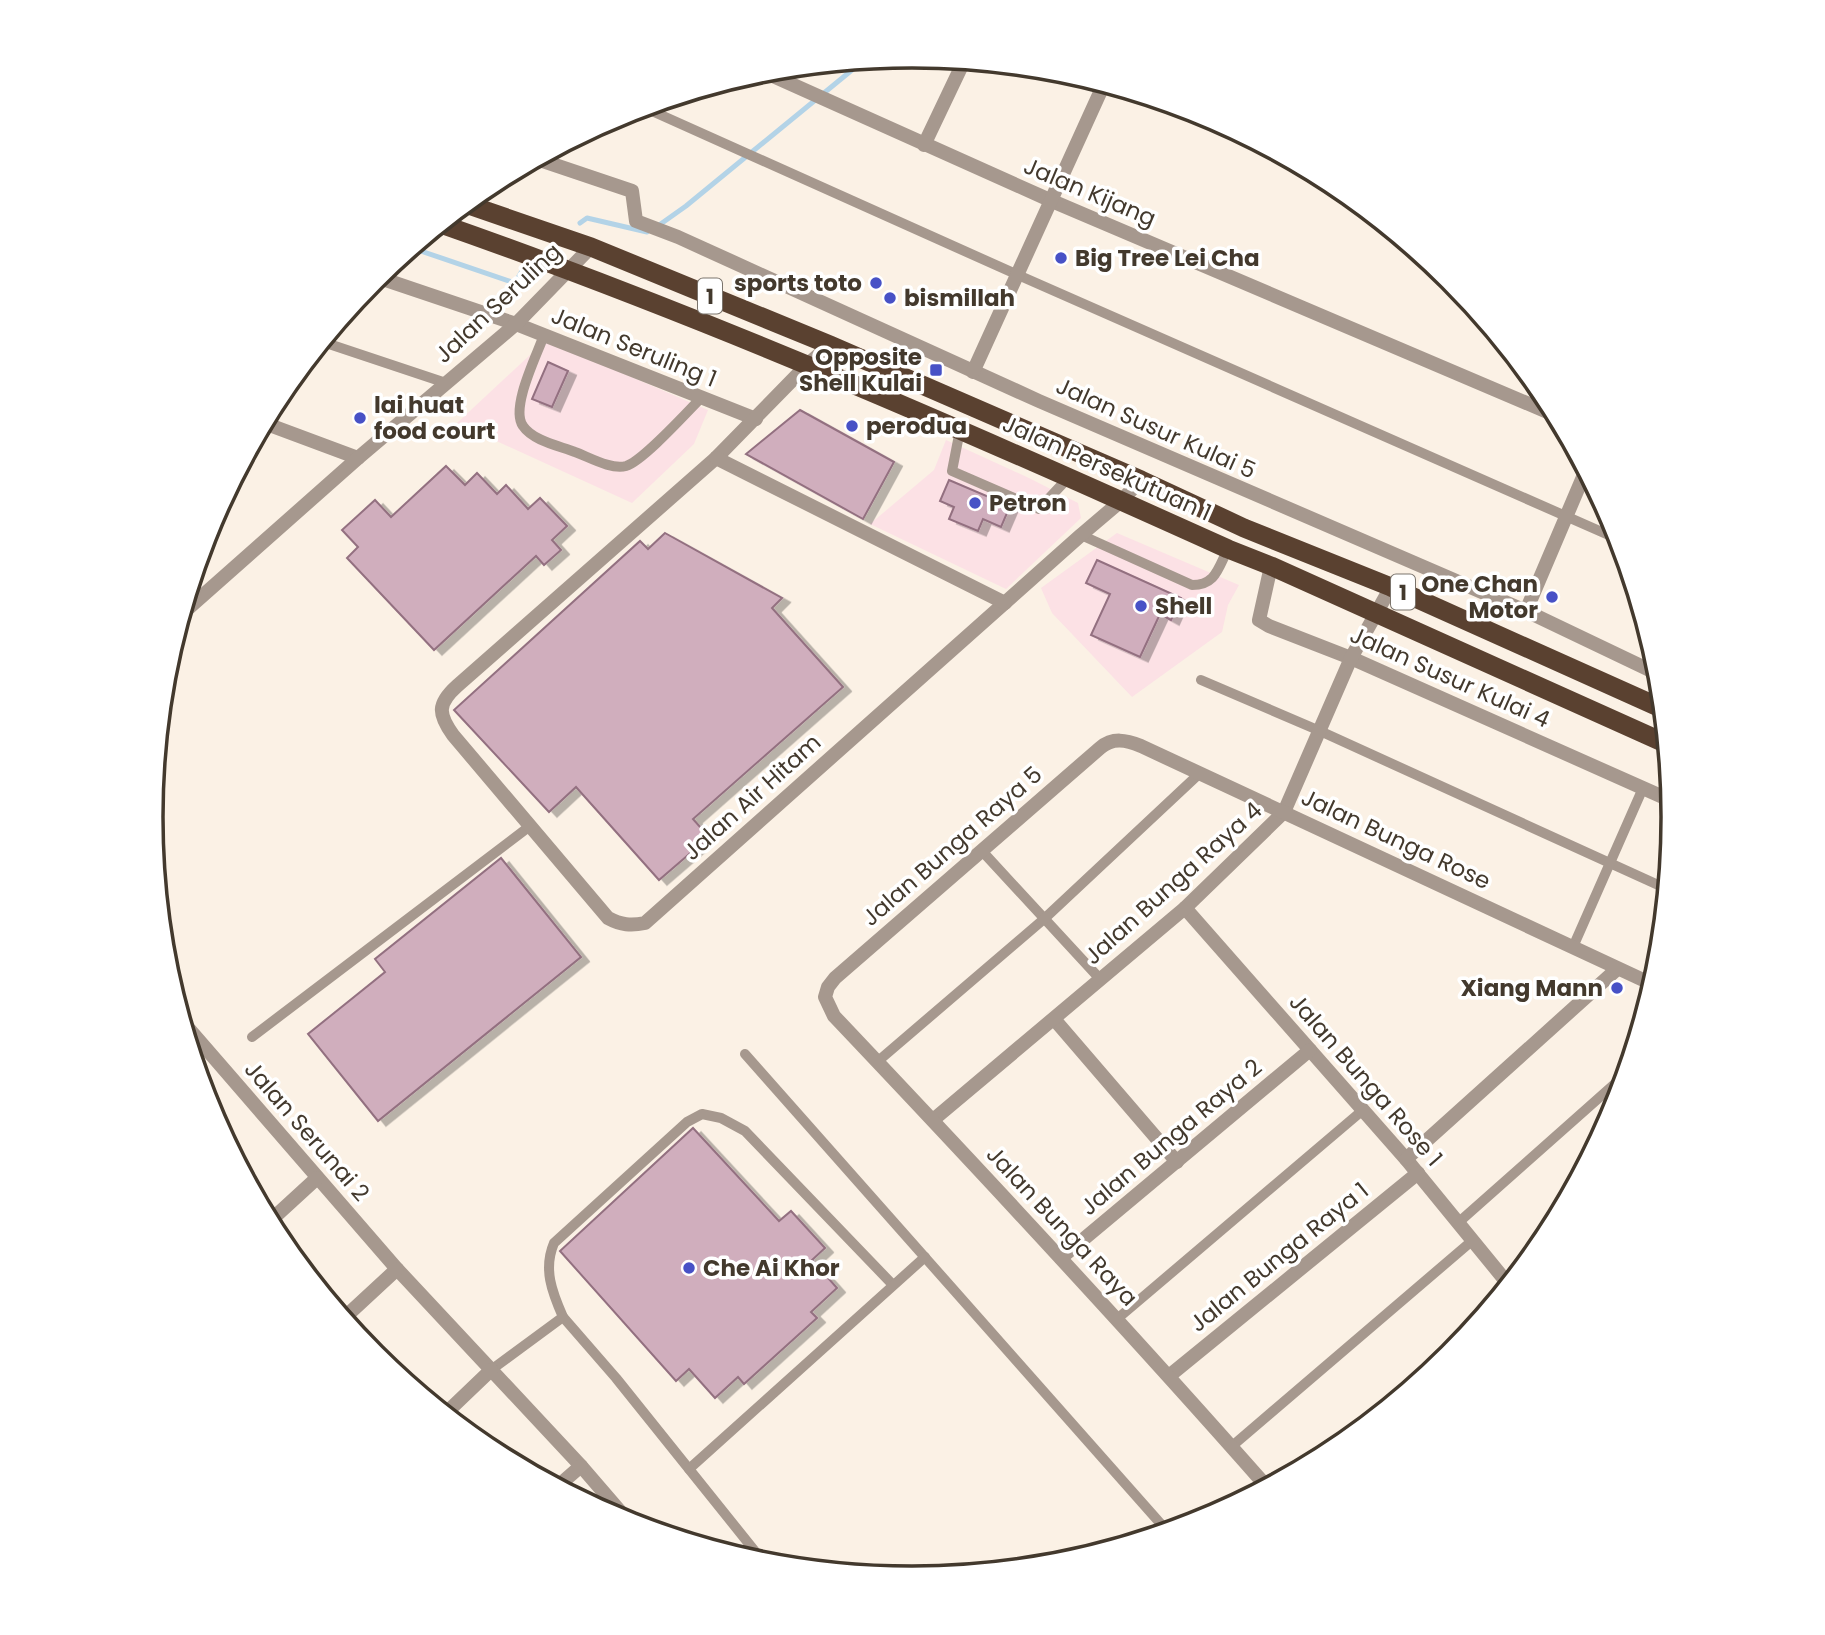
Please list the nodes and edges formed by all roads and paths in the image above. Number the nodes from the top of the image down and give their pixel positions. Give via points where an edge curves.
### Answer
1 (960, 70) edge
2 (782, 80) edge
3 (1100, 93) edge
4 (657, 113) edge
5 (924, 145) junction
6 (549, 163) edge
7 (1052, 201) junction
8 (477, 208) edge
9 (451, 227) edge
10 (591, 247) junction
11 (569, 269) junction
12 (1018, 275) junction
13 (390, 281) edge
14 (516, 324) junction
15 (544, 335) junction
16 (331, 345) edge
17 (830, 345) junction
18 (808, 364) junction
19 (973, 372) junction
20 (446, 383) junction
21 (701, 398) junction
22 (1539, 408) edge
23 (756, 419) junction
24 (274, 427) edge
25 (960, 430) junction
26 (358, 458) junction
27 (716, 458) junction
28 (1068, 478) junction
29 (1141, 480) junction
30 (1581, 481) edge
31 (1121, 501) junction
32 (1566, 517) junction
33 (1606, 534) edge
34 (1081, 535) junction
35 (1228, 549) junction
36 (1271, 565) junction
37 (1391, 587) junction
38 (196, 601) edge
39 (1005, 603) junction
40 (1527, 611) junction
41 (1376, 612) junction
42 (1352, 658) junction
43 (1646, 668) edge
44 (1201, 680) dead end
45 (1652, 704) edge
46 (1320, 731) junction
47 (1657, 739) edge
48 (1117, 740) joint
49 (1200, 773) junction
50 (1643, 788) junction
51 (1661, 796) edge
52 (1284, 812) junction
53 (530, 826) junction
54 (982, 851) junction
55 (1610, 863) junction
56 (1658, 885) edge
57 (1185, 908) junction
58 (1044, 919) junction
59 (1573, 947) junction
60 (1616, 970) junction
61 (1101, 980) junction
62 (1643, 981) edge
63 (825, 997) joint
64 (1054, 1020) junction
65 (252, 1037) dead end
66 (197, 1039) edge
67 (1310, 1050) junction
68 (745, 1054) dead end
69 (877, 1062) junction
70 (1611, 1087) edge
71 (1363, 1110) junction
72 (933, 1120) junction
73 (1406, 1158) junction
74 (1177, 1162) junction
75 (1418, 1173) junction
76 (317, 1178) junction
77 (278, 1214) edge
78 (1458, 1222) junction
79 (1473, 1240) junction
80 (925, 1257) junction
81 (1061, 1258) junction
82 (397, 1269) junction
83 (1504, 1278) edge
84 (893, 1285) junction
85 (350, 1313) edge
86 (563, 1317) junction
87 (1117, 1319) junction
88 (491, 1370) junction
89 (1169, 1376) junction
90 (451, 1408) edge
91 (1231, 1447) junction
92 (581, 1466) junction
93 (690, 1469) junction
94 (565, 1480) edge
95 (1260, 1480) edge
96 (614, 1504) edge
97 (1161, 1524) edge
98 (754, 1549) edge

1 - 5 street
2 - 5 street, Jalan Kijang
3 - 7 street
4 - 12 lane
5 - 7 street, Jalan Kijang
6 - 19 street, Jalan Susur Kulai 5 via 632,191 636,221
7 - 12 street
7 - 22 street, Jalan Kijang
8 - 10 highway, Jalan Persekutuan 1 / 1
9 - 11 highway, Jalan Persekutuan 1 / 1
10 - 11 street, Jalan Seruling
10 - 17 highway, Jalan Persekutuan 1 / 1
11 - 14 street, Jalan Seruling
11 - 18 highway, Jalan Persekutuan 1 / 1
12 - 19 street
12 - 32 lane
13 - 14 street, Jalan Seruling 1
14 - 15 street, Jalan Seruling 1
14 - 20 street, Jalan Seruling
15 - 21 street, Jalan Seruling 1
15 - 21 lane via 519,414 523,426 537,437 611,465 626,466
16 - 20 lane
17 - 18 street
17 - 29 highway, Jalan Persekutuan 1 / 1
18 - 23 street
18 - 25 highway, Jalan Persekutuan 1 / 1
19 - 40 street, Jalan Susur Kulai 5
20 - 26 street, Jalan Seruling
21 - 23 street, Jalan Seruling 1
23 - 27 street
24 - 26 street
25 - 28 highway, Jalan Persekutuan 1 / 1
25 - 28 lane via 951,471 1039,509
26 - 38 street, Jalan Seruling
27 - 39 street
27 - 53 street, Jalan Air Hitam via 447,695 441,707 442,720
28 - 31 highway, Jalan Persekutuan 1 / 1
29 - 31 street, Jalan Air Hitam
29 - 37 highway, Jalan Persekutuan 1 / 1 via 1244,528
30 - 32 street
31 - 34 street, Jalan Air Hitam
31 - 35 highway, Jalan Persekutuan 1 / 1
32 - 33 lane
32 - 40 street
34 - 35 lane via 1192,585 1210,582
34 - 39 street, Jalan Air Hitam
35 - 36 highway, Jalan Persekutuan 1 / 1
36 - 41 highway, Jalan Persekutuan 1 / 1
36 - 42 street, Jalan Susur Kulai 4 via 1259,620
37 - 41 street, Jalan Bunga Raya 4
37 - 45 highway, Jalan Persekutuan 1 / 1
39 - 53 street, Jalan Air Hitam via 645,923 619,924 608,918
40 - 43 street, Jalan Susur Kulai 5
41 - 42 street, Jalan Bunga Raya 4
41 - 47 highway, Jalan Persekutuan 1 / 1
42 - 46 street, Jalan Bunga Raya 4
42 - 50 street, Jalan Susur Kulai 4
44 - 46 lane
46 - 52 street, Jalan Bunga Raya 4
46 - 55 lane
48 - 49 street, Jalan Bunga Rose
48 - 54 street, Jalan Bunga Raya 5 via 1107,742
49 - 52 street, Jalan Bunga Rose
49 - 58 lane
50 - 51 street, Jalan Susur Kulai 4
50 - 55 lane
52 - 57 street, Jalan Bunga Raya 4
52 - 59 street, Jalan Bunga Rose
53 - 65 lane
54 - 58 lane
54 - 63 street, Jalan Bunga Raya 5 via 835,978
55 - 56 lane
55 - 59 lane
57 - 61 street, Jalan Bunga Raya 4
57 - 67 street, Jalan Bunga Rose 1
58 - 61 lane
58 - 69 lane
59 - 60 street, Jalan Bunga Rose
60 - 62 street, Jalan Bunga Rose
60 - 73 street
61 - 64 street, Jalan Bunga Raya 4
63 - 69 street, Jalan Bunga Raya via 834,1016
64 - 72 street, Jalan Bunga Raya 4
64 - 74 street
66 - 76 street, Jalan Serunai 2
67 - 71 street, Jalan Bunga Rose 1
67 - 74 street, Jalan Bunga Raya 2
68 - 80 lane
69 - 72 street, Jalan Bunga Raya
70 - 78 lane
71 - 73 street, Jalan Bunga Rose 1
71 - 87 lane
72 - 81 street, Jalan Bunga Raya
73 - 75 street, Jalan Bunga Rose 1
74 - 81 street, Jalan Bunga Raya 2
75 - 78 street, Jalan Bunga Rose 1
75 - 89 street, Jalan Bunga Raya 1
76 - 77 street
76 - 82 street, Jalan Serunai 2
78 - 79 street, Jalan Bunga Rose 1
79 - 83 street, Jalan Bunga Rose 1
79 - 91 lane
80 - 84 lane
80 - 97 lane
81 - 87 street, Jalan Bunga Raya
82 - 85 street
82 - 88 street, Jalan Serunai 2
84 - 86 lane via 745,1131 702,1114 687,1122 554,1243 548,1258 550,1285
84 - 93 lane
86 - 88 lane
86 - 93 lane
87 - 89 street, Jalan Bunga Raya
88 - 90 street
88 - 92 street, Jalan Serunai 2
89 - 91 street, Jalan Bunga Raya
91 - 95 street, Jalan Bunga Raya
92 - 94 street
92 - 96 street, Jalan Serunai 2
93 - 98 lane

